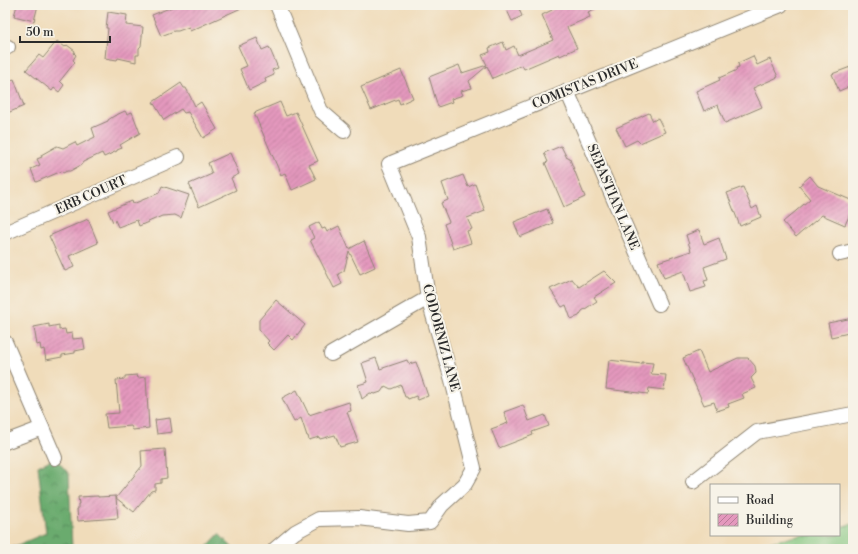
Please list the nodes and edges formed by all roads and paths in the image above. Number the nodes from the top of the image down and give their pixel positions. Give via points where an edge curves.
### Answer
1 (277, 5) edge
2 (781, 5) edge
3 (567, 91) junction
4 (344, 131) dead end
5 (178, 157) dead end
6 (389, 164) joint
7 (5, 233) edge
8 (428, 298) junction
9 (659, 304) dead end
10 (5, 342) edge
11 (331, 354) dead end
12 (853, 414) edge
13 (42, 428) junction
14 (5, 442) edge
15 (55, 458) dead end
16 (693, 482) dead end
17 (276, 549) edge

1 - 4 street via 321,111
2 - 3 street, COMISTAS DRIVE
3 - 6 street, COMISTAS DRIVE
3 - 9 street, SEBASTIAN LANE
5 - 7 street, ERB COURT
6 - 8 street, CODORNIZ LANE via 419,237
8 - 11 street
8 - 17 street, CODORNIZ LANE via 474,468 465,484 442,505 430,522 408,524 359,518 318,519 295,532
10 - 13 street
12 - 16 street via 757,432
13 - 14 street
13 - 15 street

